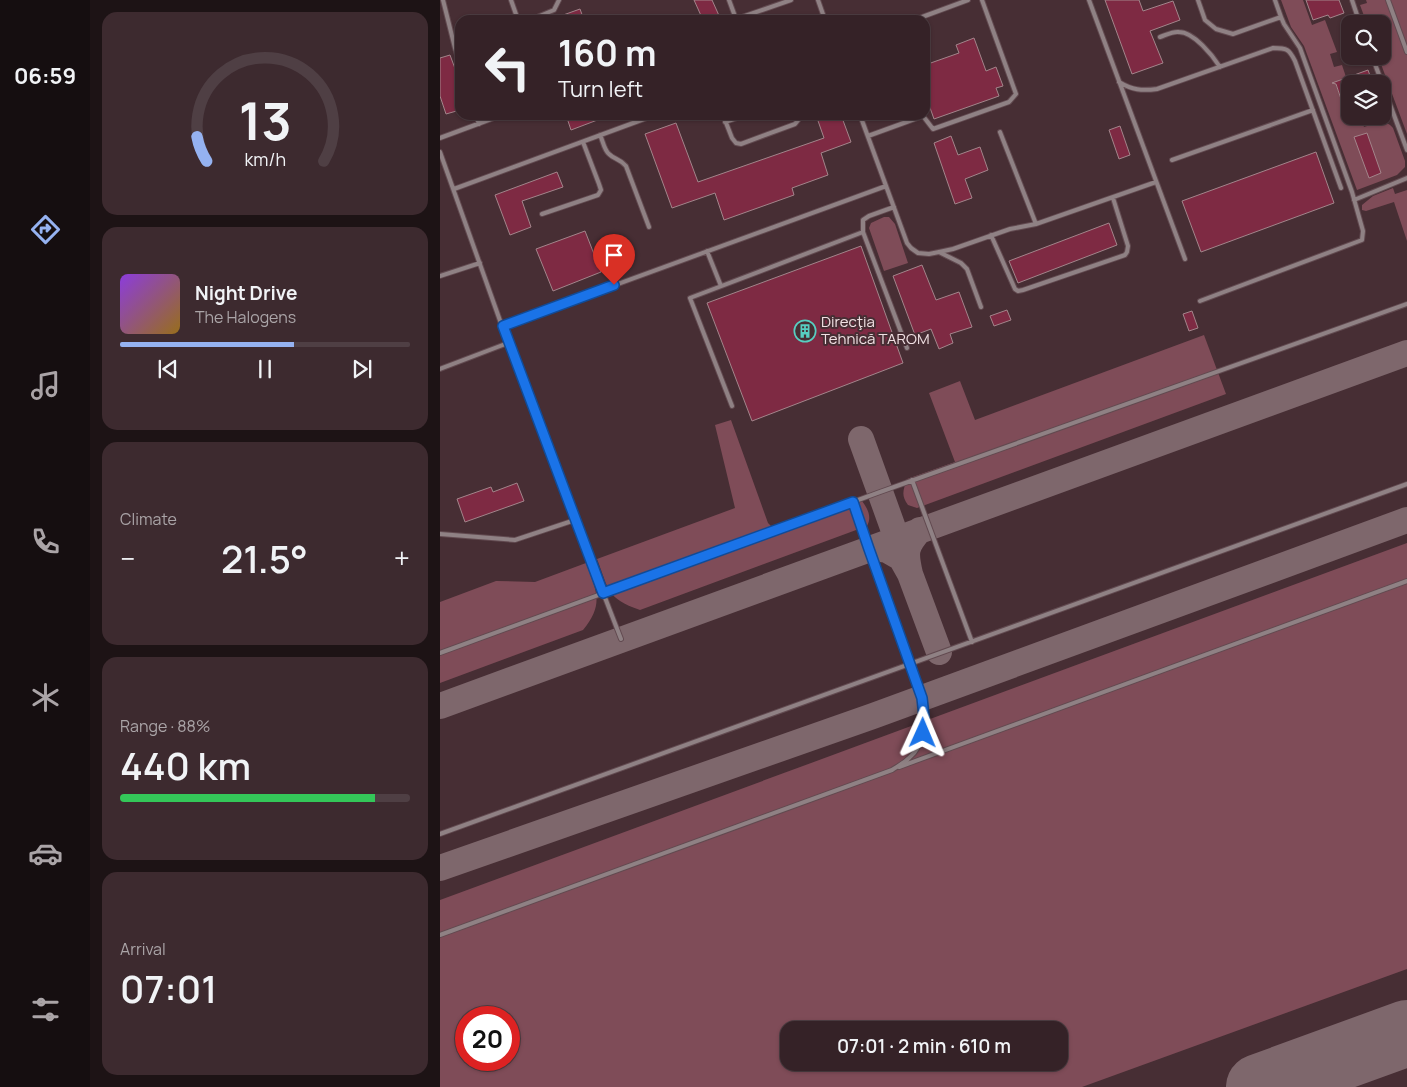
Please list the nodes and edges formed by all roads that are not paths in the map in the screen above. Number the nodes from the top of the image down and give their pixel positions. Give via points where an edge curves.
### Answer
1 (443, 0) edge
2 (511, 0) edge
3 (559, 0) edge
4 (729, 0) edge
5 (791, 0) edge
6 (818, 0) edge
7 (968, 0) edge
8 (982, 0) edge
9 (1089, 0) edge
10 (1198, 0) edge
11 (1275, 0) edge
12 (1352, 0) edge
13 (1388, 0) edge
14 (516, 15) edge
15 (542, 15) edge
16 (735, 15) edge
17 (748, 15) edge
18 (823, 15) edge
19 (928, 15) edge
20 (1357, 15) edge
21 (1281, 17) junction
22 (1160, 37) dead end
23 (455, 48) edge
24 (1407, 52) edge
25 (1375, 65) edge
26 (1220, 67) junction
27 (1119, 82) junction
28 (1313, 110) junction
29 (478, 120) edge
30 (489, 120) edge
31 (641, 120) edge
32 (731, 120) edge
33 (798, 120) edge
34 (862, 120) edge
35 (912, 120) edge
36 (926, 120) edge
37 (725, 122) joint
38 (479, 124) junction
39 (1000, 132) dead end
40 (600, 135) junction
41 (868, 136) junction
42 (440, 138) edge
43 (583, 142) junction
44 (1407, 150) edge
45 (440, 152) edge
46 (1172, 160) dead end
47 (1407, 178) edge
48 (1156, 182) junction
49 (886, 186) junction
50 (1341, 188) dead end
51 (454, 189) junction
52 (1113, 198) junction
53 (1354, 200) junction
54 (894, 207) junction
55 (542, 214) dead end
56 (1036, 224) junction
57 (649, 228) dead end
58 (863, 232) junction
59 (991, 235) junction
60 (707, 251) junction
61 (939, 252) junction
62 (1184, 259) dead end
63 (480, 262) junction
64 (440, 276) edge
65 (721, 286) junction
66 (1200, 301) dead end
67 (1407, 304) edge
68 (982, 307) dead end
69 (503, 326) junction
70 (508, 343) junction
71 (907, 348) dead end
72 (440, 369) edge
73 (732, 406) dead end
74 (912, 480) junction
75 (1407, 484) edge
76 (853, 502) junction
77 (575, 520) junction
78 (440, 534) edge
79 (1407, 581) edge
80 (603, 593) junction
81 (621, 639) dead end
82 (972, 642) junction
83 (440, 653) edge
84 (910, 665) junction
85 (892, 770) junction
86 (440, 834) edge
87 (440, 935) edge

1 - 23 lane
2 - 14 lane
3 - 15 lane via 554,10
4 - 16 lane
5 - 17 lane
6 - 18 lane
7 - 19 lane
8 - 36 lane via 1016,94 1009,102 933,129
9 - 27 lane
10 - 21 lane via 1205,20 1216,29 1233,34
11 - 21 lane
12 - 20 lane
13 - 24 lane
21 - 53 lane via 1300,48
22 - 26 lane via 1184,32 1201,44
25 - 44 lane
26 - 27 lane via 1152,90 1138,91
26 - 28 lane via 1273,48 1285,48 1295,61
27 - 48 lane
28 - 46 lane
28 - 50 lane
29 - 38 lane
30 - 38 lane
31 - 40 lane
32 - 37 lane
33 - 37 lane via 741,144 736,143
34 - 41 lane
35 - 41 lane
38 - 42 lane
39 - 56 lane
40 - 43 lane
40 - 57 lane via 610,156 626,166
41 - 49 lane
43 - 51 lane
43 - 55 lane via 599,184 598,195
45 - 51 lane
47 - 53 lane
48 - 52 lane
48 - 62 lane
49 - 54 lane
49 - 60 lane
51 - 63 lane
52 - 56 lane
52 - 59 lane via 1128,246 1125,255 1024,290 1015,289
53 - 66 lane via 1363,231 1362,240
54 - 58 lane via 863,220
54 - 61 lane via 912,248 918,253
56 - 59 lane
58 - 65 lane
58 - 71 lane
59 - 61 lane
60 - 65 lane
60 - 69 lane
61 - 68 lane via 967,269
63 - 64 lane
63 - 69 lane
65 - 73 lane via 690,298
67 - 74 lane
69 - 70 lane
70 - 72 lane
70 - 77 lane
74 - 76 lane
74 - 82 lane
75 - 82 lane
76 - 80 lane
76 - 84 lane
77 - 78 lane via 515,540
77 - 80 lane
79 - 85 lane
80 - 81 lane
80 - 83 lane
82 - 84 lane
84 - 85 lane via 922,698 923,733 910,757
84 - 86 lane
85 - 87 lane

